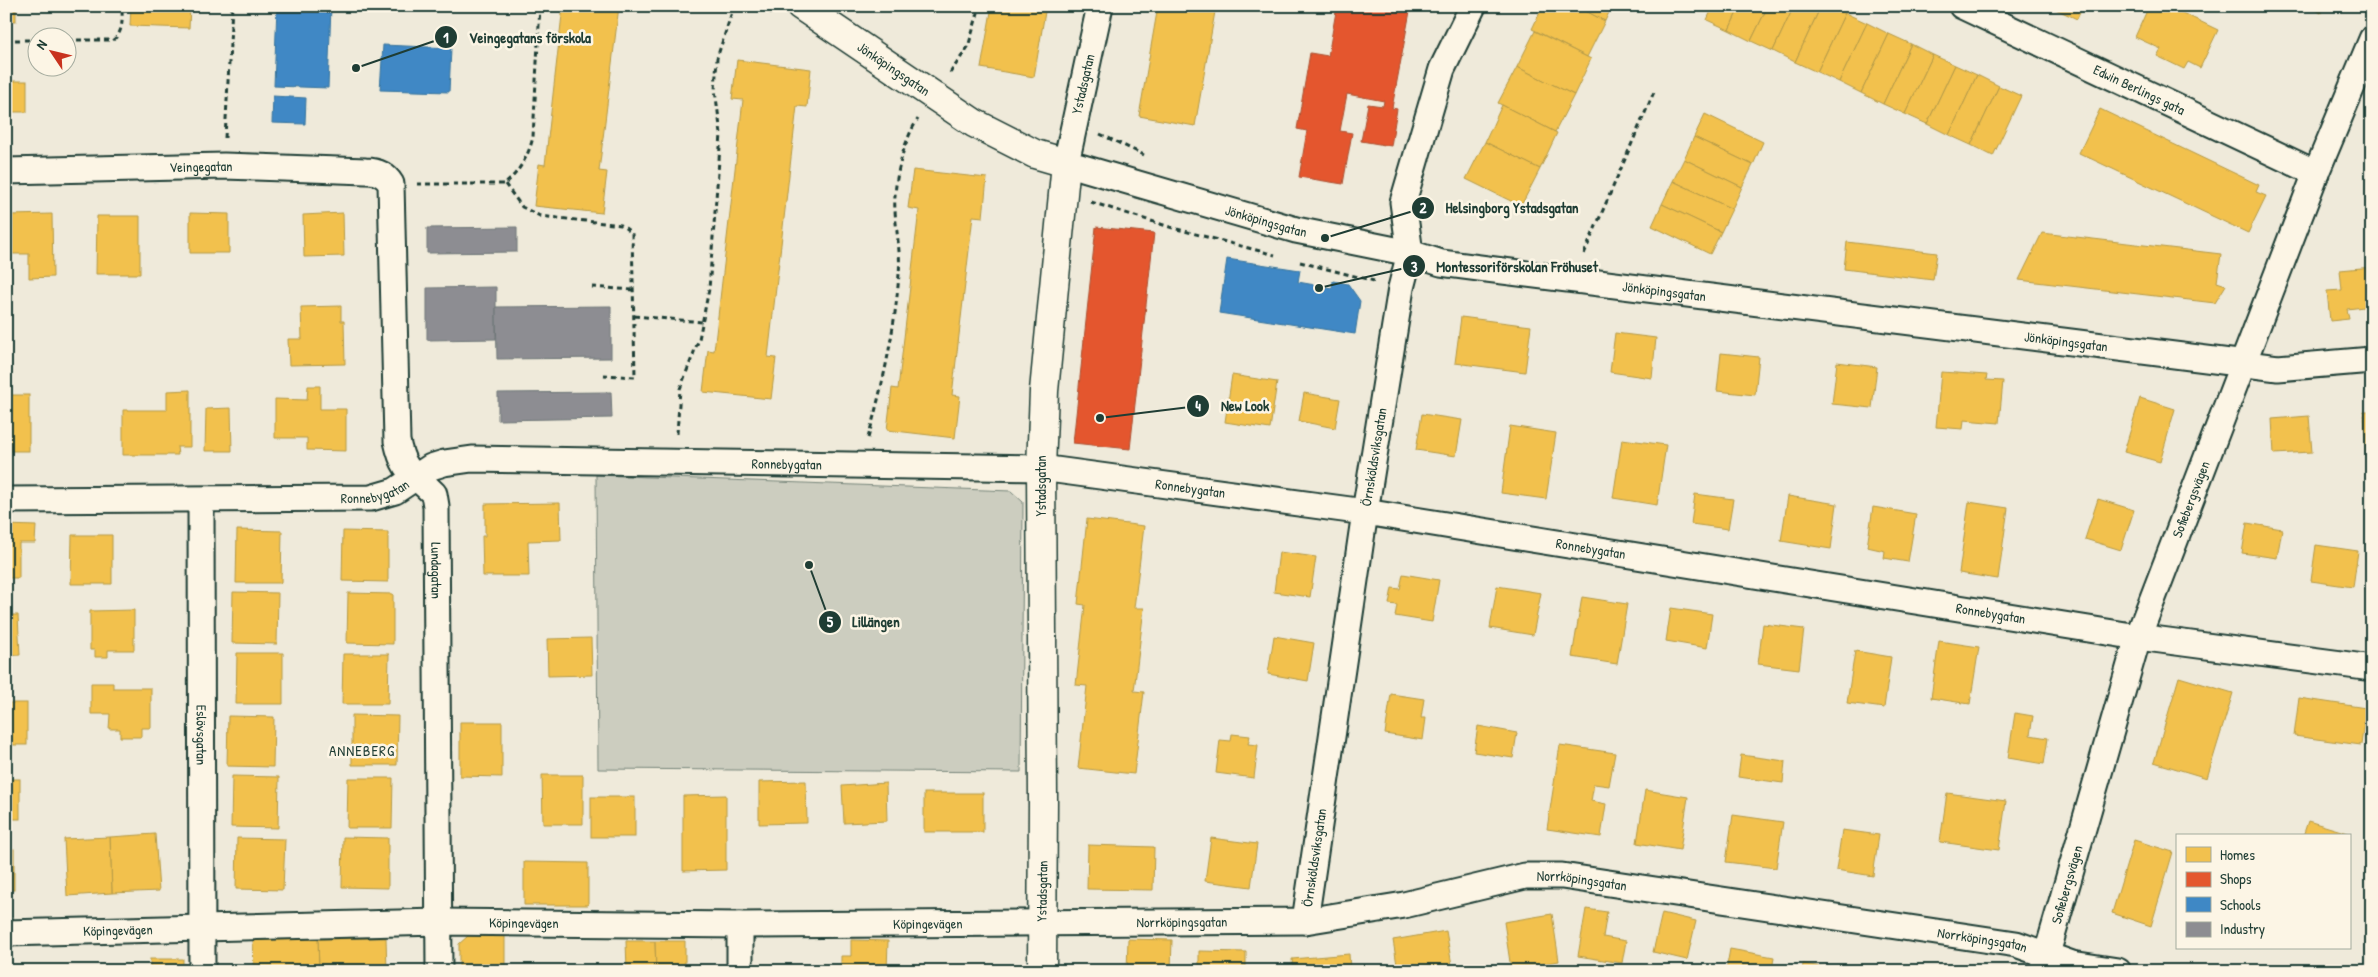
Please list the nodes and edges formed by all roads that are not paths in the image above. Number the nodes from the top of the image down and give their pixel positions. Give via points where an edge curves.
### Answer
1 (801, 6) edge
2 (1100, 6) edge
3 (1473, 6) edge
4 (1962, 6) edge
5 (2372, 39) edge
6 (2363, 81) edge
7 (1066, 162) junction
8 (6, 171) edge
9 (2316, 173) junction
10 (391, 184) joint
11 (1410, 254) junction
12 (2372, 360) edge
13 (2244, 362) junction
14 (1041, 468) junction
15 (414, 478) junction
16 (6, 500) edge
17 (202, 500) junction
18 (1365, 512) junction
19 (2138, 637) junction
20 (2372, 668) edge
21 (1305, 921) junction
22 (440, 922) junction
23 (1042, 923) junction
24 (740, 925) junction
25 (202, 928) junction
26 (6, 933) edge
27 (2044, 963) edge
28 (202, 971) edge
29 (439, 971) edge
30 (740, 971) edge
31 (1042, 971) edge
32 (2118, 971) edge

1 - 7 street, Jönköpingsgatan via 1003,139 1035,154
2 - 7 street, Ystadsgatan
3 - 11 street, Örnsköldsviksgatan via 1442,69 1403,202
4 - 9 street, Edwin Berlings gata
5 - 6 street, Sofiebergsvägen
6 - 9 street, Sofiebergsvägen
7 - 11 street, Jönköpingsgatan via 1296,230
7 - 14 street, Ystadsgatan via 1044,390
8 - 10 street, Veingegatan via 224,166 375,171 388,178
9 - 13 street, Sofiebergsvägen
10 - 15 street, Lundagatan via 397,441 405,466
11 - 13 street, Jönköpingsgatan via 1441,263
11 - 18 street, Örnsköldsviksgatan via 1401,288
12 - 13 street, Jönköpingsgatan via 2278,368
13 - 19 street, Sofiebergsvägen
14 - 15 street, Ronnebygatan via 472,459 444,463
14 - 18 street, Ronnebygatan
14 - 23 street, Ystadsgatan
15 - 17 street, Ronnebygatan via 395,491 371,498
15 - 22 street, Lundagatan via 434,494 436,506
16 - 17 street, Ronnebygatan
17 - 25 street, Eslövsgatan
18 - 19 street, Ronnebygatan
18 - 21 street, Örnsköldsviksgatan
19 - 20 street, Ronnebygatan
19 - 27 street, Sofiebergsvägen
21 - 23 street, Norrköpingsgatan
21 - 27 street, Norrköpingsgatan via 1404,906 1525,876 1562,876 2016,944
22 - 24 street, Köpingevägen
22 - 25 street, Köpingevägen
22 - 29 street, Lundagatan
23 - 24 street, Köpingevägen
23 - 31 street, Ystadsgatan
24 - 30 street
25 - 26 street, Köpingevägen
25 - 28 street, Eslövsgatan
27 - 32 street, Norrköpingsgatan

